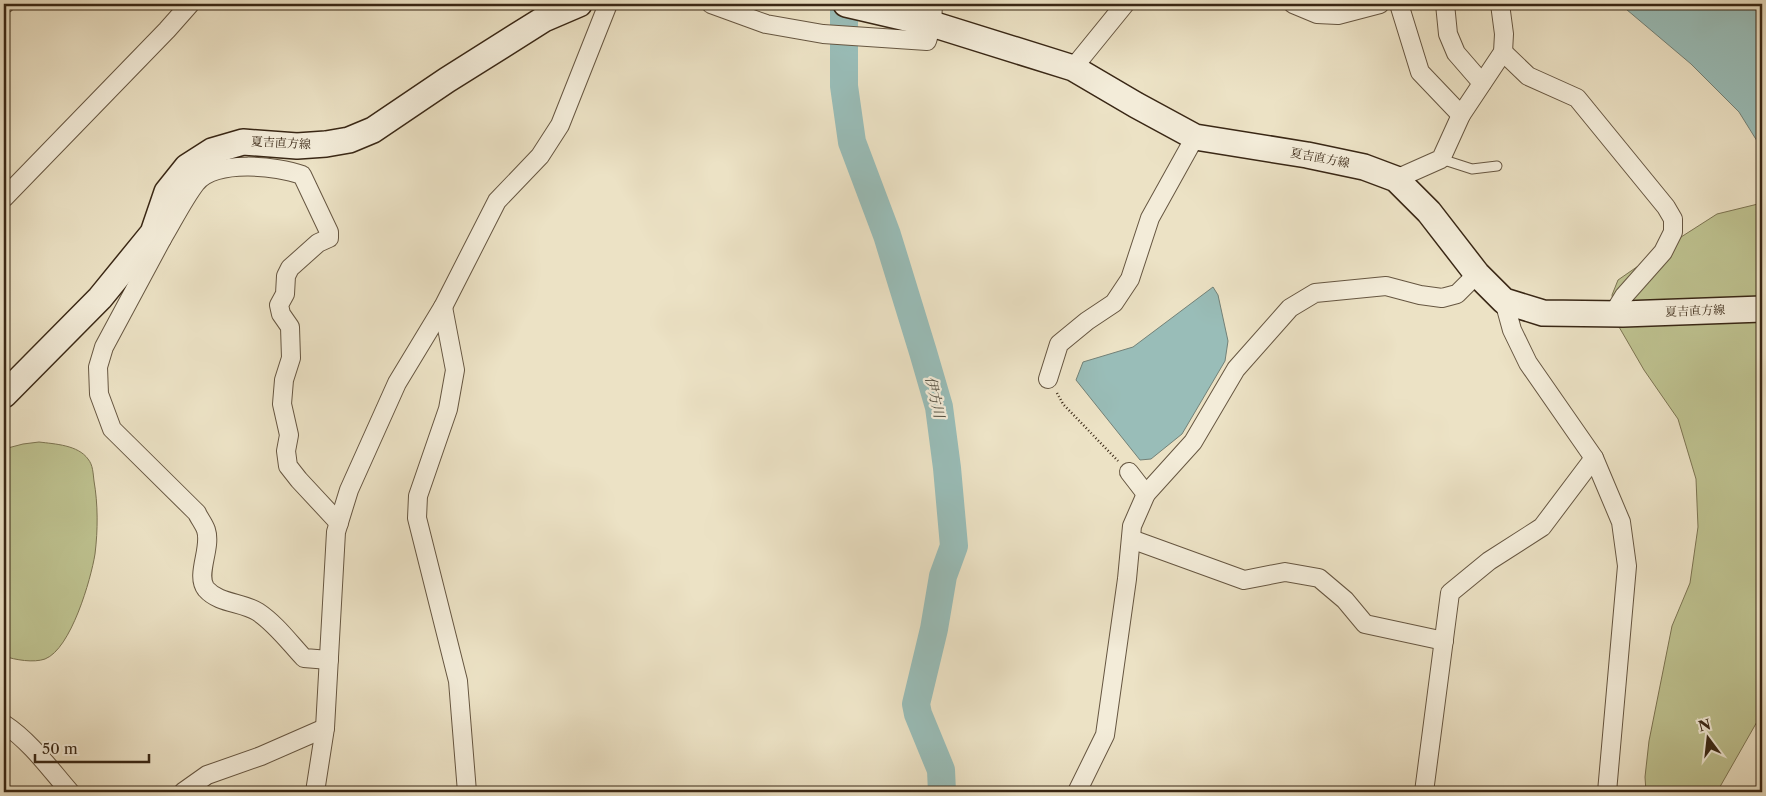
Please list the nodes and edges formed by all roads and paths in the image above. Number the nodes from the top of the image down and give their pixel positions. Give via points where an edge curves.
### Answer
1 (190, 4) edge
2 (579, 4) edge
3 (608, 4) edge
4 (711, 4) edge
5 (846, 4) edge
6 (1126, 4) edge
7 (1293, 4) edge
8 (1380, 4) edge
9 (1399, 4) edge
10 (1445, 4) edge
11 (1500, 4) edge
12 (932, 14) edge
13 (1503, 52) junction
14 (1073, 68) junction
15 (1482, 83) junction
16 (1461, 115) junction
17 (1196, 137) junction
18 (1441, 159) junction
19 (1497, 166) dead end
20 (1396, 179) junction
21 (4, 198) edge
22 (157, 236) junction
23 (1477, 274) junction
24 (1504, 300) junction
25 (443, 307) junction
26 (1762, 309) edge
27 (1613, 314) junction
28 (1048, 379) joint
29 (4, 395) edge
30 (1594, 458) junction
31 (1129, 472) joint
32 (1146, 494) junction
33 (339, 523) junction
34 (1131, 539) junction
35 (1444, 641) junction
36 (329, 660) junction
37 (4, 724) edge
38 (325, 728) junction
39 (70, 792) edge
40 (183, 792) edge
41 (315, 792) edge
42 (467, 792) edge
43 (1077, 792) edge
44 (1424, 792) edge
45 (1607, 792) edge

1 - 21 street
2 - 22 main road, 夏吉直方線 via 544,18 373,130 349,140 297,146 243,142 212,151 187,167 168,192
3 - 25 street via 560,125 540,156 497,201
4 - 12 street via 766,24 823,34 927,40
5 - 12 main road, 夏吉直方線 via 872,10
6 - 14 street
7 - 8 street via 1317,14 1338,14
9 - 16 street via 1420,72
10 - 15 street via 1448,34 1456,53
11 - 13 street
12 - 14 main road, 夏吉直方線
13 - 15 street
13 - 27 street via 1528,76 1577,98 1673,219 1673,232 1663,252 1624,296
14 - 17 main road, 夏吉直方線
15 - 16 street
16 - 18 street
17 - 20 main road, 夏吉直方線 via 1307,155 1364,167
17 - 28 street via 1150,218 1130,279 1114,303 1087,320 1059,344
18 - 19 lane via 1472,169
18 - 20 street
20 - 23 main road, 夏吉直方線 via 1429,212
22 - 29 main road, 夏吉直方線
22 - 33 street via 197,182 213,172 235,166 288,170 302,175 329,238 318,243 290,268 286,276 285,294 280,306 281,314 290,327 291,358 284,380 282,404 289,435 286,451 288,466
22 - 36 street via 98,367 100,394 112,429 201,521 206,530 208,548 201,575 205,588 216,597 257,611 276,626 304,658
23 - 24 main road, 夏吉直方線
23 - 32 street via 1457,294 1442,298 1386,286 1315,293 1290,308 1236,369 1193,442
24 - 27 main road, 夏吉直方線 via 1543,313
24 - 30 street via 1512,330 1528,363
25 - 33 street via 397,383 349,490
25 - 42 street via 455,370 448,409 418,496 417,518 458,680
26 - 27 main road, 夏吉直方線
28 - 31 path via 1063,404
30 - 35 street via 1542,527 1489,560 1450,593
30 - 45 street via 1621,522 1627,566
31 - 32 street
32 - 34 street via 1132,526
33 - 36 street
34 - 35 street via 1244,580 1285,572 1319,578 1345,600 1365,624
34 - 43 street via 1105,735
35 - 44 street
36 - 38 street
37 - 39 street
38 - 40 street via 207,775
38 - 41 street

